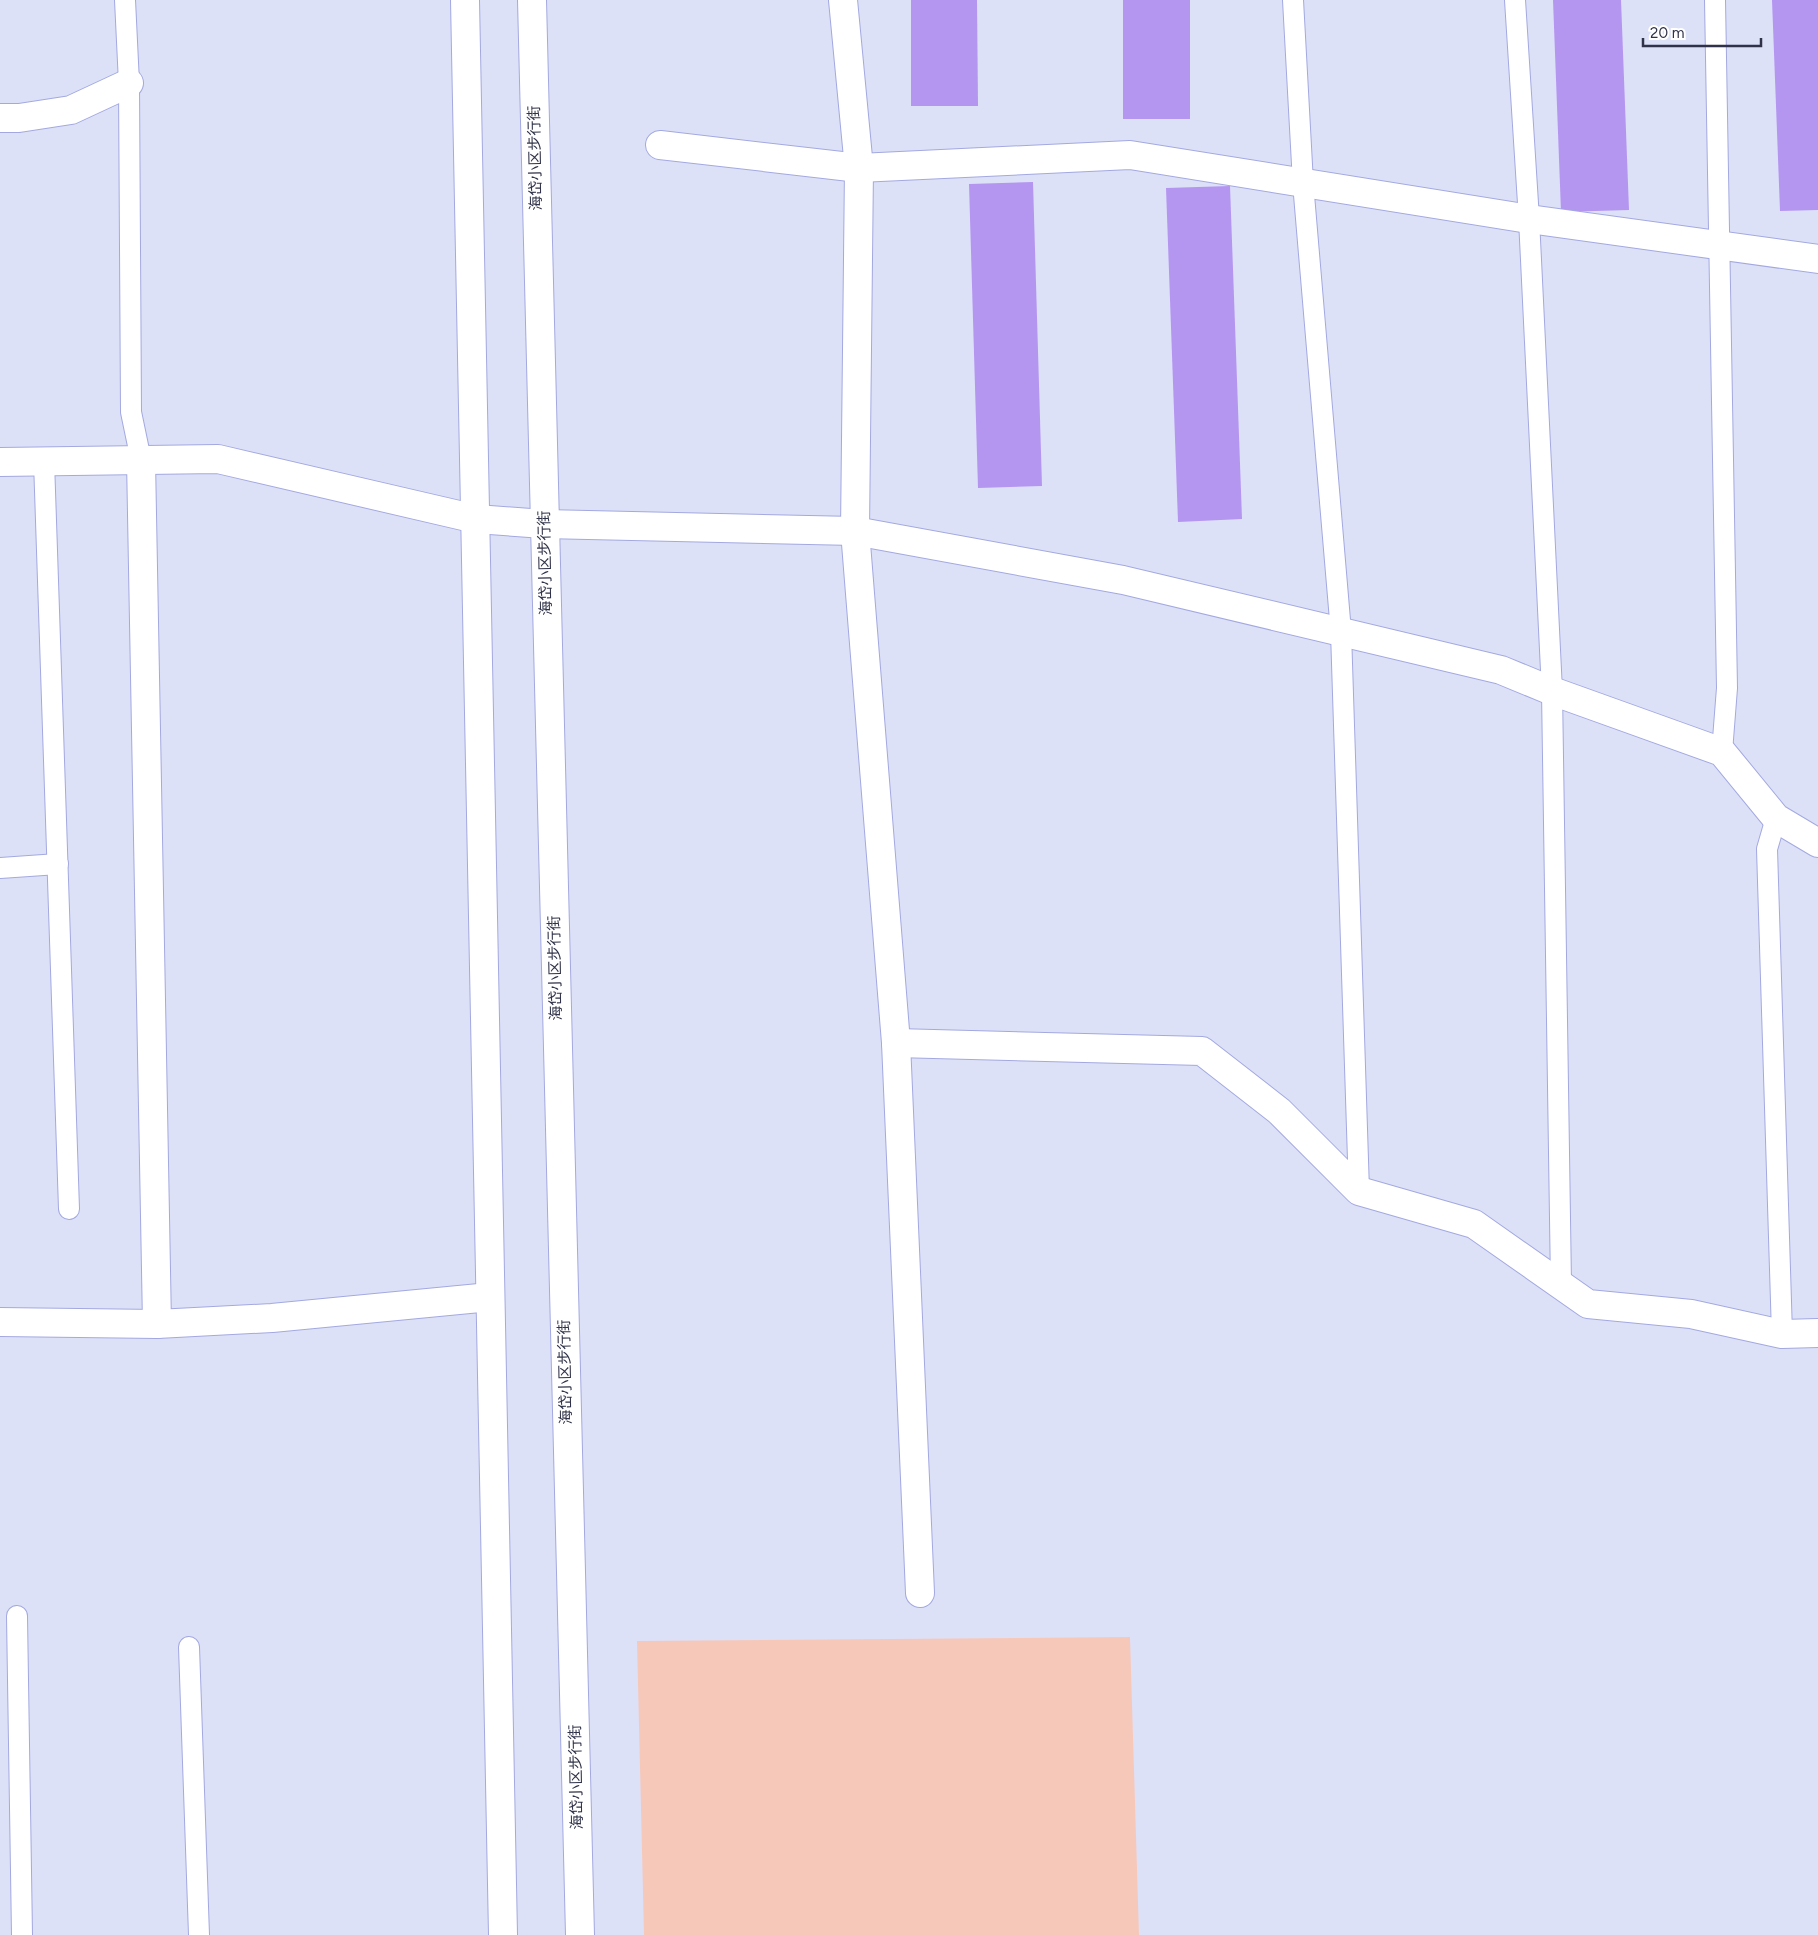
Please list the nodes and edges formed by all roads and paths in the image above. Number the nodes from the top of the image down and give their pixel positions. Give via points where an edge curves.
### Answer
1 (125, 0) edge
2 (465, 0) edge
3 (532, 0) edge
4 (843, 0) edge
5 (1293, 0) edge
6 (1515, 0) edge
7 (1716, 0) edge
8 (129, 83) junction
9 (0, 118) edge
10 (660, 145) dead end
11 (859, 168) junction
12 (1303, 183) junction
13 (1529, 219) junction
14 (1720, 245) junction
15 (1818, 259) edge
16 (141, 460) junction
17 (0, 462) edge
18 (44, 462) junction
19 (476, 519) junction
20 (544, 524) junction
21 (855, 531) junction
22 (1341, 632) junction
23 (1552, 690) junction
24 (1722, 752) junction
25 (1776, 818) junction
26 (1818, 843) edge
27 (58, 864) junction
28 (0, 868) edge
29 (896, 1043) junction
30 (1360, 1191) junction
31 (69, 1209) dead end
32 (1561, 1284) junction
33 (490, 1297) junction
34 (0, 1322) edge
35 (157, 1324) junction
36 (1782, 1334) junction
37 (1818, 1334) edge
38 (920, 1593) dead end
39 (17, 1616) dead end
40 (189, 1647) dead end
41 (22, 1935) edge
42 (199, 1935) edge
43 (503, 1935) edge
44 (580, 1935) edge

1 - 8 lane
2 - 19 street
3 - 20 street, 海岱小区步行街
4 - 11 street
5 - 12 lane
6 - 13 lane
7 - 14 lane
8 - 9 street via 70,110
8 - 16 lane via 131,412
10 - 11 street
11 - 12 street via 1130,156
11 - 21 street
12 - 13 street
12 - 22 lane
13 - 14 street
13 - 23 lane
14 - 15 street
14 - 24 lane via 1728,688
16 - 18 street
16 - 19 street via 218,459
16 - 35 street
17 - 18 street
18 - 27 lane
19 - 20 street
19 - 33 street
20 - 21 street
20 - 44 street, 海岱小区步行街
21 - 22 street via 1123,580
21 - 29 street
22 - 23 street via 1501,670
22 - 30 lane
23 - 24 street
23 - 32 lane
24 - 25 street
25 - 26 street
25 - 36 lane via 1767,849
27 - 28 lane
27 - 31 lane
29 - 30 street via 1202,1050 1279,1111
29 - 38 street
30 - 32 street via 1474,1224
32 - 36 street via 1588,1304 1691,1314
33 - 35 street via 272,1318
33 - 43 street
34 - 35 street
36 - 37 street
39 - 41 lane
40 - 42 lane

